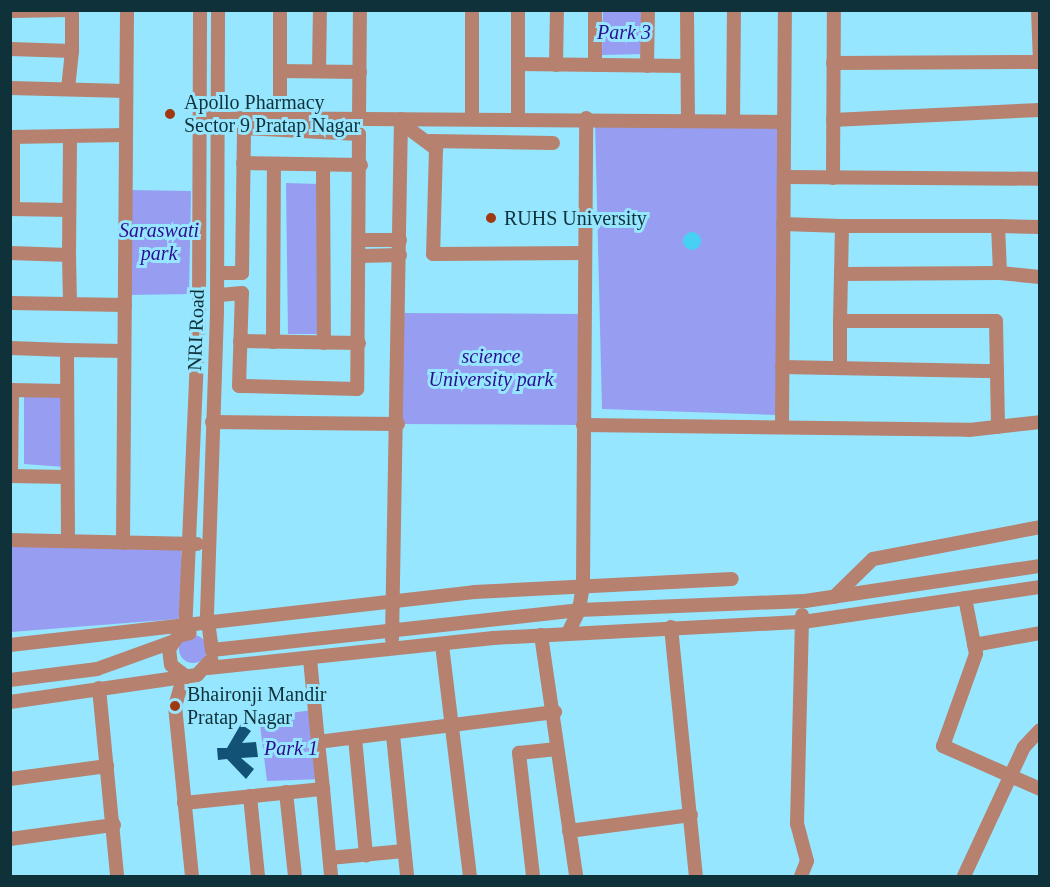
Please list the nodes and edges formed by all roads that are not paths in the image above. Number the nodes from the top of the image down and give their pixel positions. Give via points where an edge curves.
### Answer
1 (127, 10) edge
2 (200, 10) edge
3 (218, 10) edge
4 (280, 10) edge
5 (320, 10) edge
6 (360, 10) edge
7 (472, 10) edge
8 (518, 10) edge
9 (556, 10) edge
10 (595, 10) edge
11 (648, 10) edge
12 (687, 10) edge
13 (734, 10) edge
14 (785, 10) edge
15 (834, 10) edge
16 (1038, 10) edge
17 (10, 11) edge
18 (15, 11) edge
19 (10, 49) edge
20 (72, 51) junction
21 (833, 63) junction
22 (1039, 63) edge
23 (518, 64) junction
24 (556, 65) junction
25 (595, 65) junction
26 (647, 66) junction
27 (687, 66) junction
28 (280, 71) junction
29 (319, 71) junction
30 (360, 72) junction
31 (10, 88) edge
32 (68, 88) junction
33 (126, 91) junction
34 (1040, 110) edge
35 (200, 118) junction
36 (218, 118) junction
37 (280, 118) junction
38 (472, 118) junction
39 (586, 118) junction
40 (359, 119) junction
41 (518, 119) junction
42 (688, 120) junction
43 (833, 120) junction
44 (401, 121) junction
45 (733, 121) junction
46 (784, 122) junction
47 (126, 135) junction
48 (70, 136) junction
49 (12, 137) edge
50 (430, 141) junction
51 (553, 143) dead end
52 (243, 164) junction
53 (274, 165) junction
54 (324, 165) junction
55 (361, 165) junction
56 (784, 177) junction
57 (832, 178) junction
58 (1040, 179) edge
59 (12, 209) edge
60 (69, 210) junction
61 (783, 224) junction
62 (842, 226) junction
63 (998, 226) junction
64 (1040, 227) edge
65 (360, 240) junction
66 (400, 240) junction
67 (10, 253) edge
68 (585, 253) junction
69 (69, 255) junction
70 (400, 255) junction
71 (360, 256) junction
72 (217, 273) junction
73 (242, 273) junction
74 (1000, 273) junction
75 (841, 274) junction
76 (1040, 277) edge
77 (242, 293) junction
78 (217, 295) junction
79 (10, 303) edge
80 (69, 304) junction
81 (125, 305) junction
82 (840, 321) junction
83 (240, 341) junction
84 (273, 342) junction
85 (324, 343) junction
86 (359, 343) junction
87 (10, 348) edge
88 (67, 350) junction
89 (124, 351) junction
90 (782, 367) junction
91 (840, 368) junction
92 (997, 371) junction
93 (11, 390) edge
94 (67, 391) junction
95 (212, 422) junction
96 (1040, 422) edge
97 (398, 424) junction
98 (584, 425) junction
99 (782, 427) junction
100 (998, 427) junction
101 (11, 476) edge
102 (67, 477) junction
103 (1040, 527) edge
104 (10, 540) edge
105 (68, 541) junction
106 (123, 543) junction
107 (191, 544) junction
108 (209, 544) junction
109 (1040, 566) edge
110 (732, 579) dead end
111 (583, 584) junction
112 (1040, 586) edge
113 (834, 597) junction
114 (965, 598) junction
115 (802, 601) junction
116 (395, 602) junction
117 (579, 610) junction
118 (803, 622) junction
119 (209, 625) junction
120 (671, 627) junction
121 (186, 631) junction
122 (392, 631) junction
123 (568, 633) junction
124 (1040, 633) edge
125 (541, 635) junction
126 (172, 642) junction
127 (10, 645) edge
128 (442, 645) junction
129 (974, 645) junction
130 (212, 650) junction
131 (392, 650) junction
132 (310, 659) junction
133 (208, 668) junction
134 (184, 675) junction
135 (162, 678) junction
136 (10, 680) edge
137 (99, 688) junction
138 (10, 702) edge
139 (175, 706) junction
140 (555, 712) junction
141 (452, 729) junction
142 (1040, 730) edge
143 (393, 735) junction
144 (355, 738) junction
145 (318, 742) junction
146 (557, 749) junction
147 (107, 766) junction
148 (1009, 776) junction
149 (10, 778) edge
150 (323, 789) junction
151 (1040, 789) edge
152 (286, 792) junction
153 (250, 796) junction
154 (184, 802) junction
155 (691, 815) junction
156 (114, 825) junction
157 (569, 831) junction
158 (10, 838) edge
159 (404, 851) junction
160 (366, 855) junction
161 (330, 858) junction
162 (117, 876) edge
163 (192, 876) edge
164 (258, 876) edge
165 (295, 876) edge
166 (331, 876) edge
167 (407, 876) edge
168 (470, 876) edge
169 (533, 876) edge
170 (576, 876) edge
171 (696, 876) edge
172 (801, 876) edge
173 (964, 876) edge

1 - 33 street
2 - 35 street, NRI Road
3 - 36 street, NRI Road
4 - 28 street
5 - 29 street
6 - 30 street
7 - 38 street
8 - 23 street
9 - 24 street
10 - 25 street
11 - 26 street
12 - 27 street
13 - 45 street
14 - 46 street
15 - 21 street
16 - 22 street
17 - 18 street
18 - 20 street via 72,10
19 - 20 street
20 - 32 street
21 - 22 street
21 - 43 street
23 - 24 street
23 - 41 street
24 - 25 street
25 - 26 street
26 - 27 street
27 - 42 street
28 - 29 street
28 - 37 street
29 - 30 street
30 - 40 street
31 - 32 street
32 - 33 street
33 - 47 street
34 - 43 street
35 - 36 street
35 - 107 street, NRI Road
36 - 37 street
36 - 72 street, NRI Road
37 - 40 street
38 - 41 street
38 - 44 street
39 - 41 street
39 - 42 street
39 - 68 street
40 - 44 street
42 - 45 street
43 - 57 street
44 - 50 street
44 - 66 street
45 - 46 street
46 - 56 street
47 - 48 street
47 - 81 street
48 - 49 street
48 - 60 street
49 - 59 street
50 - 51 street
50 - 68 street via 436,149 433,254
52 - 53 street
52 - 55 street via 244,128 356,131
52 - 73 street
53 - 54 street
53 - 84 street
54 - 55 street
54 - 85 street
55 - 65 street
56 - 57 street
56 - 61 street
57 - 58 street
59 - 60 street
60 - 69 street
61 - 62 street
61 - 90 street
62 - 63 street
62 - 75 street
63 - 64 street
63 - 74 street
65 - 66 street
65 - 71 street
66 - 70 street
67 - 69 street
68 - 98 street
69 - 80 street
70 - 71 street
70 - 97 street
71 - 86 street
72 - 73 street
72 - 78 street, NRI Road
73 - 77 street
74 - 75 street
74 - 76 street
75 - 82 street
77 - 78 street
77 - 83 street
78 - 95 street, NRI Road
79 - 80 street
80 - 81 street
81 - 89 street
82 - 91 street
82 - 92 street via 996,321
83 - 84 street
83 - 86 street via 239,386 353,389 359,385
84 - 85 street
85 - 86 street
87 - 88 street
88 - 89 street
88 - 94 street
89 - 106 street
90 - 91 street
90 - 99 street
91 - 92 street
92 - 100 street
93 - 94 street
93 - 101 street
94 - 102 street
95 - 97 street
95 - 108 street, NRI Road
96 - 100 street
97 - 116 street
98 - 99 street
98 - 111 street
99 - 100 street
101 - 102 street
102 - 105 street
103 - 113 street via 873,559
104 - 105 street
105 - 106 street
106 - 107 street
107 - 108 street
107 - 121 street, NRI Road
108 - 119 street, NRI Road
109 - 113 street
110 - 111 street
111 - 116 street
111 - 117 street
112 - 114 street
113 - 115 street
114 - 118 street
114 - 129 street
115 - 117 street
115 - 118 street
116 - 119 street
116 - 122 street
117 - 122 street
117 - 123 street
118 - 120 street
118 - 172 street via 798,824 807,861
119 - 121 street
119 - 130 street, NRI Road
120 - 123 street
120 - 155 street
121 - 126 street
121 - 127 street
121 - 130 street via 202,636
122 - 130 street
122 - 131 street
123 - 125 street
124 - 129 street
125 - 128 street
125 - 140 street
126 - 134 street via 171,665
126 - 136 street via 97,669
128 - 131 street
128 - 141 street
129 - 148 street via 943,746
130 - 133 street
131 - 132 street
132 - 133 street
132 - 145 street
133 - 134 street
134 - 135 street
134 - 139 street
135 - 137 street
135 - 139 street via 170,683
137 - 138 street
137 - 147 street
139 - 154 street
140 - 141 street
140 - 146 street
141 - 143 street
141 - 168 street
142 - 148 street
143 - 144 street
143 - 159 street
144 - 145 street
144 - 160 street
145 - 150 street
146 - 157 street
146 - 169 street via 519,753
147 - 149 street
147 - 156 street
148 - 151 street
148 - 173 street
150 - 152 street
150 - 161 street
152 - 153 street
152 - 165 street
153 - 154 street
153 - 164 street
154 - 163 street
155 - 157 street
155 - 171 street
156 - 158 street
156 - 162 street
157 - 170 street
159 - 160 street
159 - 167 street
160 - 161 street
161 - 166 street

